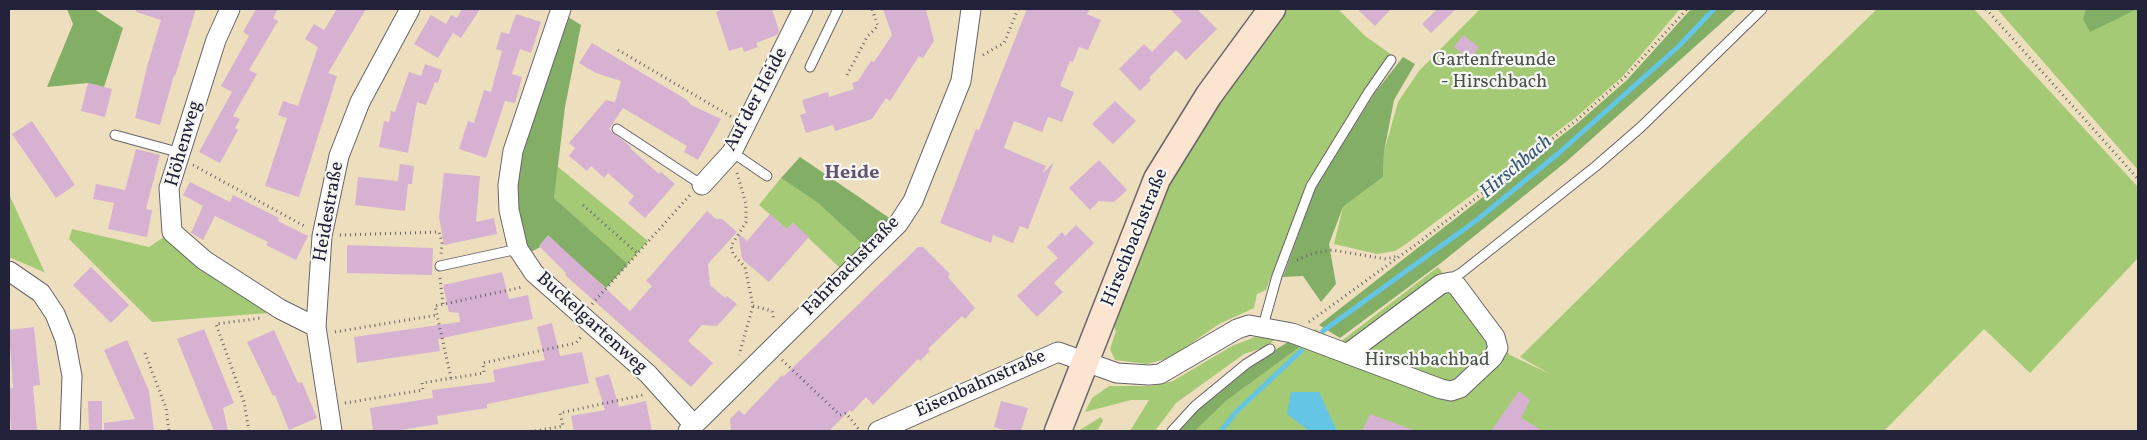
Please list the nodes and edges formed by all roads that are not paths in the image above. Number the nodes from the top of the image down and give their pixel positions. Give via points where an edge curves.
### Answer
1 (230, 9) edge
2 (410, 9) edge
3 (561, 9) edge
4 (804, 9) edge
5 (838, 9) edge
6 (971, 9) edge
7 (1272, 9) edge
8 (1762, 9) edge
9 (1391, 60) dead end
10 (810, 67) dead end
11 (617, 129) dead end
12 (115, 135) dead end
13 (732, 152) junction
14 (180, 155) junction
15 (766, 176) dead end
16 (702, 185) joint
17 (518, 249) junction
18 (440, 266) road end
19 (9, 271) edge
20 (1441, 284) junction
21 (1263, 326) junction
22 (316, 331) junction
23 (1270, 348) dead end
24 (1347, 354) junction
25 (1086, 363) junction
26 (691, 428) edge
27 (70, 431) edge
28 (332, 431) edge
29 (878, 431) edge
30 (1058, 431) edge
31 (1172, 431) edge

1 - 14 street, Höhenweg via 216,40
2 - 22 street, Heidestraße via 360,102 339,156 322,236
3 - 17 street, Buckelgartenweg via 513,151 508,185
4 - 13 street, Auf der Heide
5 - 10 lane
6 - 26 street, Fahrbachstraße via 961,81 913,201 898,224
7 - 25 street, Hirschbachstraße via 1209,95 1157,179
8 - 20 lane via 1641,127 1596,166 1461,273
9 - 21 lane via 1311,186 1277,276
11 - 16 lane
12 - 14 lane
13 - 15 lane
13 - 16 street, Auf der Heide
14 - 22 street, Höhenweg via 170,188 172,232 204,260
17 - 18 lane
17 - 26 street, Buckelgartenweg via 537,276 657,384
19 - 27 street via 41,293 55,314 65,339 72,376
20 - 24 street
20 - 24 street, Eisenbahnstraße via 1451,282 1457,286 1496,337 1498,348 1493,357 1460,388 1451,391 1441,389
21 - 24 street, Eisenbahnstraße via 1292,333
21 - 25 street, Eisenbahnstraße via 1237,328 1160,374 1117,373
22 - 28 street, Heidestraße
23 - 31 lane via 1196,406
25 - 29 street, Eisenbahnstraße via 1058,352
25 - 30 street, Hirschbachstraße

